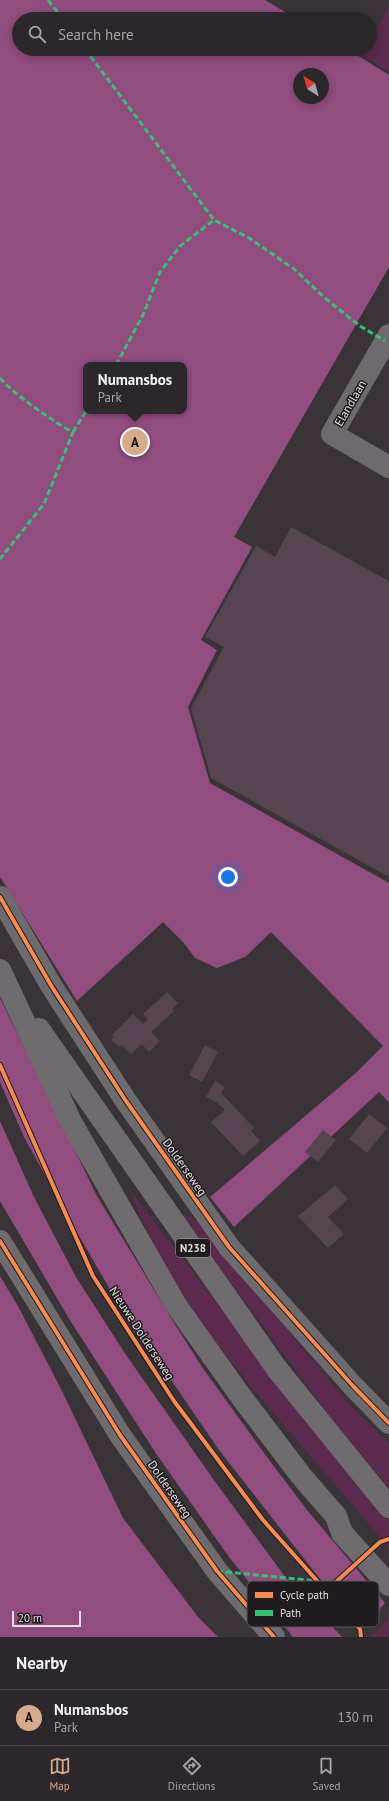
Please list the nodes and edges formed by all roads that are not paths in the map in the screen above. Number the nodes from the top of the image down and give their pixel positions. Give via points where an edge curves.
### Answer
1 (389, 335) edge
2 (389, 467) edge
3 (0, 897) edge
4 (3, 976) edge
5 (0, 1241) edge
6 (389, 1423) edge
7 (389, 1507) edge
8 (336, 1516) junction
9 (389, 1563) edge
10 (389, 1585) edge
11 (247, 1606) edge
12 (265, 1627) edge
13 (274, 1637) edge

1 - 2 street, Elandlaan via 332,434
3 - 6 street, Dolderseweg via 52,987 126,1101 230,1247
4 - 7 main road, N238 via 277,1369
4 - 8 main road, N238 via 71,1122 176,1305 242,1398 302,1477
5 - 11 main road, Dolderseweg via 120,1435 217,1571
8 - 9 main road, N238 via 352,1525
8 - 10 main road, N238 via 342,1533
12 - 13 main road, Dolderseweg

